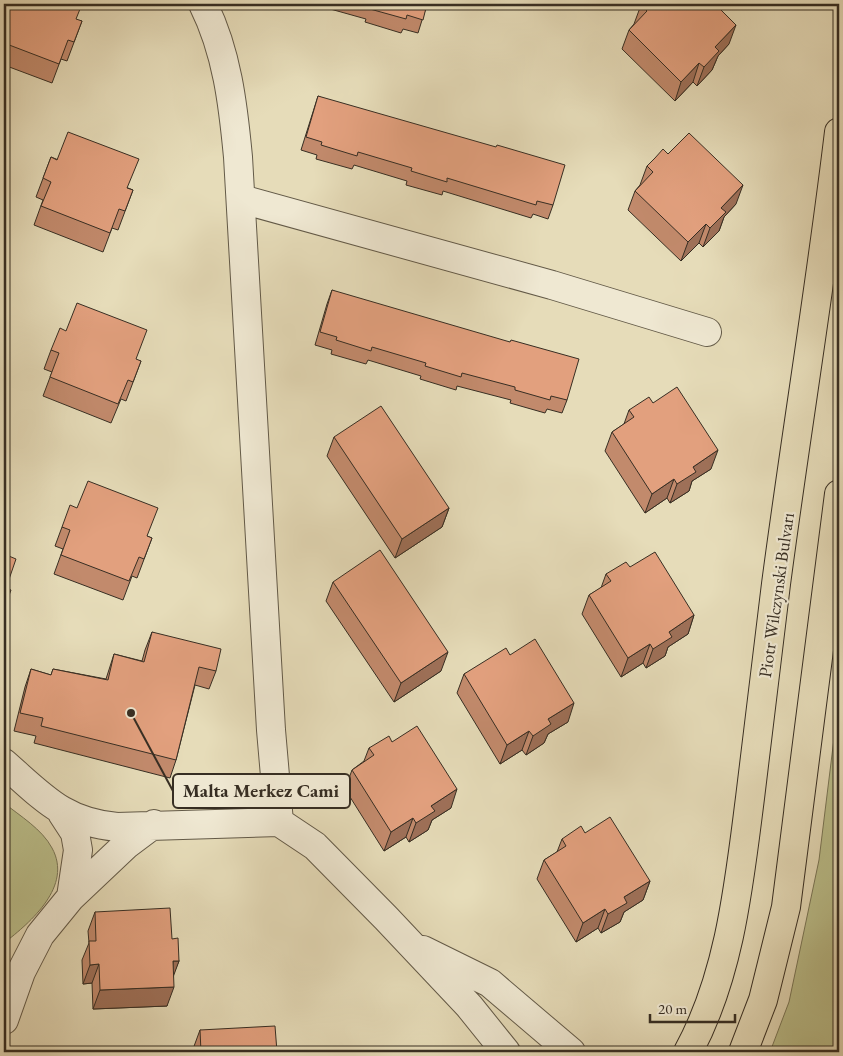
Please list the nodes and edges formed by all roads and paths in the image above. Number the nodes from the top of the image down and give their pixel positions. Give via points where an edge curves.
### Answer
1 (203, 4) edge
2 (839, 132) edge
3 (241, 199) junction
4 (707, 332) dead end
5 (839, 494) edge
6 (4, 763) edge
7 (62, 813) junction
8 (279, 822) junction
9 (154, 824) junction
10 (71, 896) junction
11 (413, 946) junction
12 (12, 971) edge
13 (4, 1020) edge
14 (506, 1052) edge
15 (571, 1052) edge
16 (688, 1052) edge
17 (744, 1052) edge

1 - 3 street via 228,75
2 - 16 main road, Piotr Wilczynski Bulvarı via 742,864 731,931 717,980
3 - 4 street via 552,285
3 - 8 street
5 - 17 main road via 786,907 763,1000
6 - 7 street
7 - 9 street via 95,825
7 - 10 street via 76,833 78,850
8 - 9 street
8 - 11 street via 315,846
9 - 10 street
10 - 12 street
11 - 14 street
11 - 15 street via 490,983
12 - 13 street

